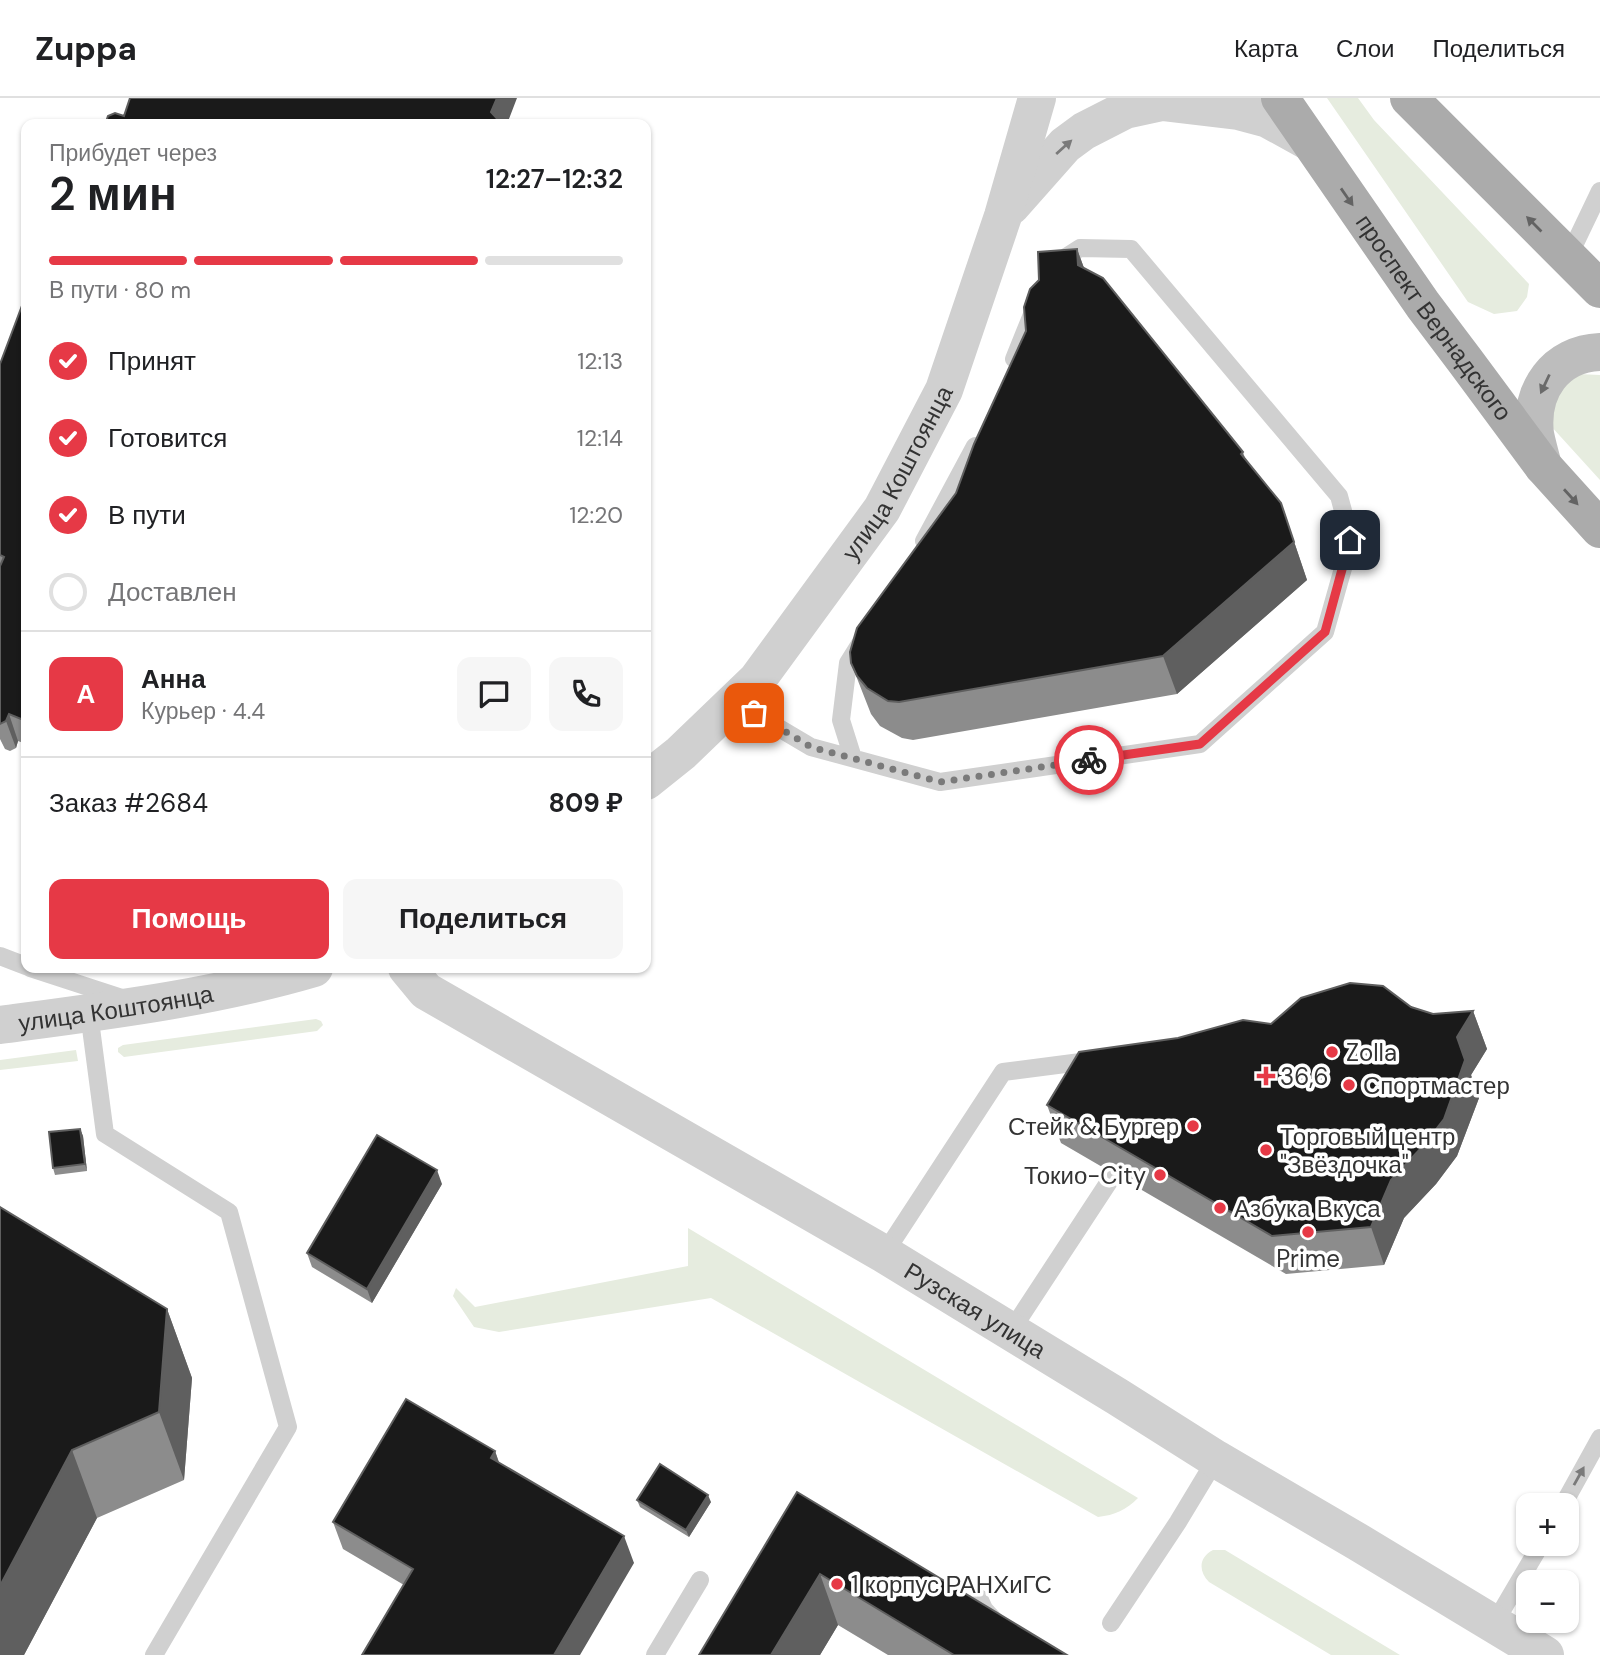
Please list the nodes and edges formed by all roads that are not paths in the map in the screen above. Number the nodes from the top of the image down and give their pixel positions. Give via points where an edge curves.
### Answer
1 (1037, 98) edge
2 (1280, 98) edge
3 (1409, 98) edge
4 (1308, 141) junction
5 (1600, 191) edge
6 (1003, 216) junction
7 (1568, 258) junction
8 (1600, 289) edge
9 (1600, 352) edge
10 (1007, 374) edge
11 (981, 434) edge
12 (1543, 466) junction
13 (1600, 529) edge
14 (916, 556) edge
15 (875, 621) edge
16 (735, 702) junction
17 (853, 758) junction
18 (651, 777) edge
19 (0, 956) edge
20 (21, 964) edge
21 (44, 973) edge
22 (297, 973) edge
23 (411, 973) edge
24 (142, 1004) junction
25 (89, 1013) junction
26 (0, 1025) edge
27 (1111, 1058) edge
28 (1114, 1174) edge
29 (884, 1254) junction
30 (1011, 1331) junction
31 (1598, 1445) edge
32 (1216, 1460) junction
33 (1570, 1493) edge
34 (1534, 1556) edge
35 (700, 1580) dead end
36 (979, 1598) edge
37 (1111, 1623) dead end
38 (1494, 1625) junction
39 (1012, 1634) edge
40 (154, 1655) edge
41 (656, 1655) edge
42 (1545, 1655) edge

1 - 6 street, улица Коштоянца
2 - 4 main road, проспект Вернадского
7 -> 3 main road
6 -> 4 street via 1065,145 1125,110 1162,102 1238,111 1268,119
4 -> 12 main road, проспект Вернадского
5 - 7 lane
6 - 16 street, улица Коштоянца via 944,390 882,509 757,680
7 - 8 main road
9 -> 12 main road via 1563,362 1545,378 1535,432
10 - 17 lane via 1050,268 1080,248 1131,248 1339,496 1350,540 1325,632 1200,744 940,782
11 - 14 lane
12 -> 13 main road, проспект Вернадского
15 - 17 lane via 848,663 841,720
16 - 17 lane via 811,747
16 - 18 street, улица Коштоянца
19 - 20 lane
21 - 24 lane
22 - 24 street, улица Коштоянца
23 - 29 street, Рузская улица via 426,990
24 - 25 street, улица Коштоянца
25 - 26 street, улица Коштоянца
25 - 40 lane via 105,1133 229,1212 288,1427
27 - 29 lane via 1003,1072
28 - 30 lane
29 - 30 street, Рузская улица
30 - 32 street, Рузская улица
33 -> 31 lane
32 - 37 lane
32 - 38 street, Рузская улица
34 - 38 lane
35 - 41 lane
36 - 39 lane via 984,1609
38 - 42 street, Рузская улица

